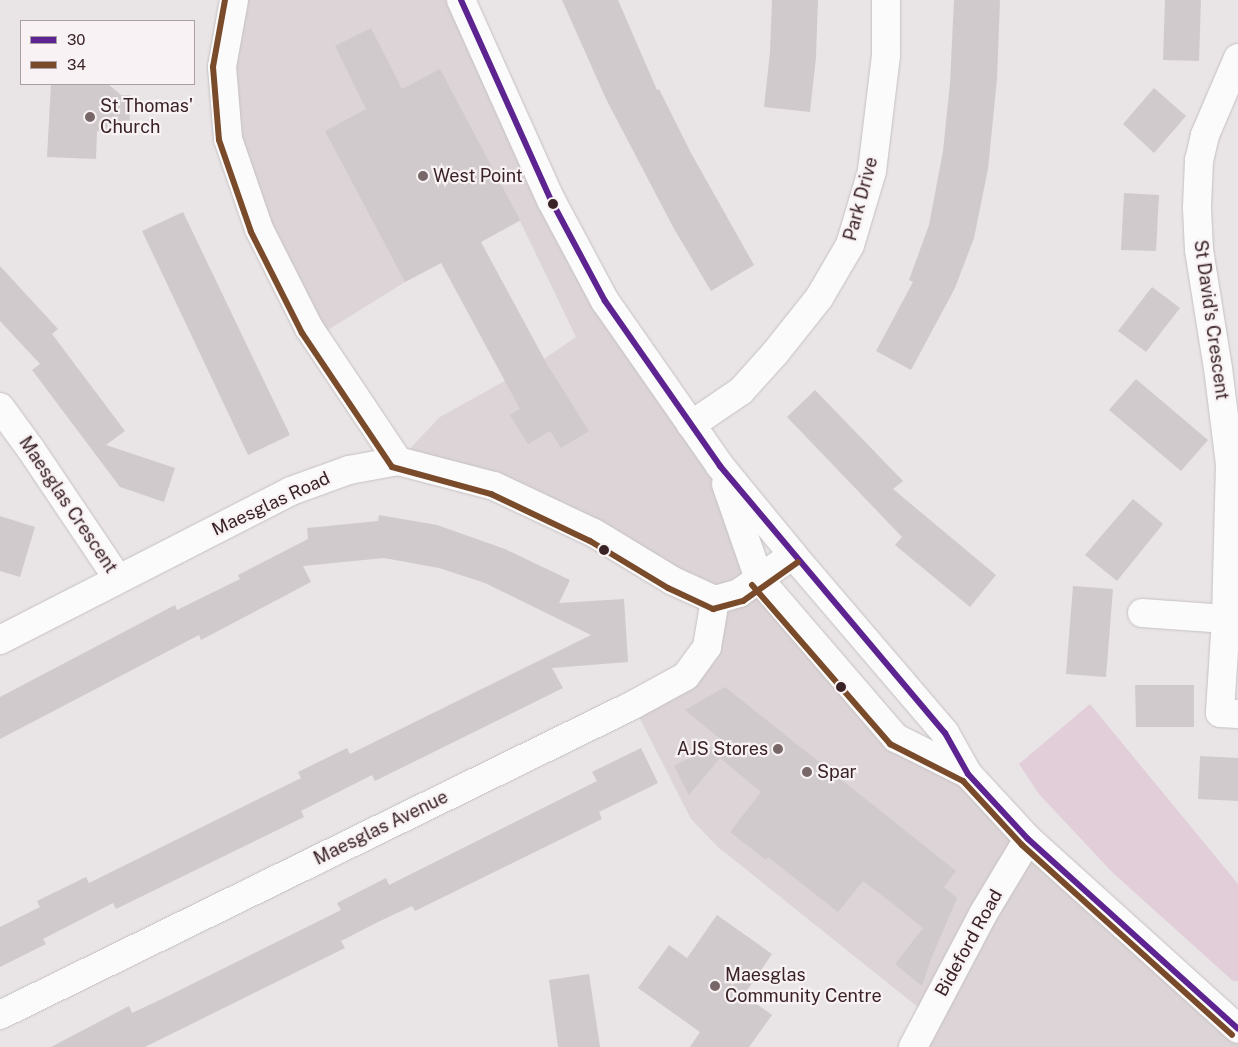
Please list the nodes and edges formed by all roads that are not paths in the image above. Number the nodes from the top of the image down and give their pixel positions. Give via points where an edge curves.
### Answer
1 (234, 0) edge
2 (461, 0) edge
3 (886, 0) edge
4 (1238, 58) edge
5 (0, 407) edge
6 (691, 425) junction
7 (398, 461) junction
8 (720, 466) junction
9 (793, 555) junction
10 (118, 579) junction
11 (759, 579) junction
12 (715, 600) junction
13 (1142, 613) dead end
14 (1226, 619) junction
15 (0, 640) edge
16 (1238, 714) edge
17 (968, 774) junction
18 (1028, 839) junction
19 (0, 1015) edge
20 (1238, 1029) edge
21 (913, 1047) edge

1 - 7 street via 222,67 228,139 259,229 309,328
2 - 6 street via 551,200 601,292
3 - 6 street, Park Drive via 886,55 872,172 850,245 819,298 776,352 741,391
4 - 14 street, St David's Crescent via 1205,135 1199,160 1197,200 1199,250 1230,465
5 - 10 street, Maesglas Crescent
6 - 8 street
7 - 10 street, Maesglas Road via 349,470 291,492
7 - 12 street, Maesglas Road via 494,486 594,533 673,581
8 - 9 street
8 - 11 street
9 - 11 street
9 - 17 street via 945,734
10 - 15 street, Maesglas Road
11 - 12 street via 739,593
11 - 17 street via 896,738
12 - 19 street, Maesglas Avenue via 706,647 686,676 633,705
13 - 14 street
14 - 16 street, St David's Crescent via 1220,713
17 - 18 street
18 - 20 street
18 - 21 street, Bideford Road via 983,914

